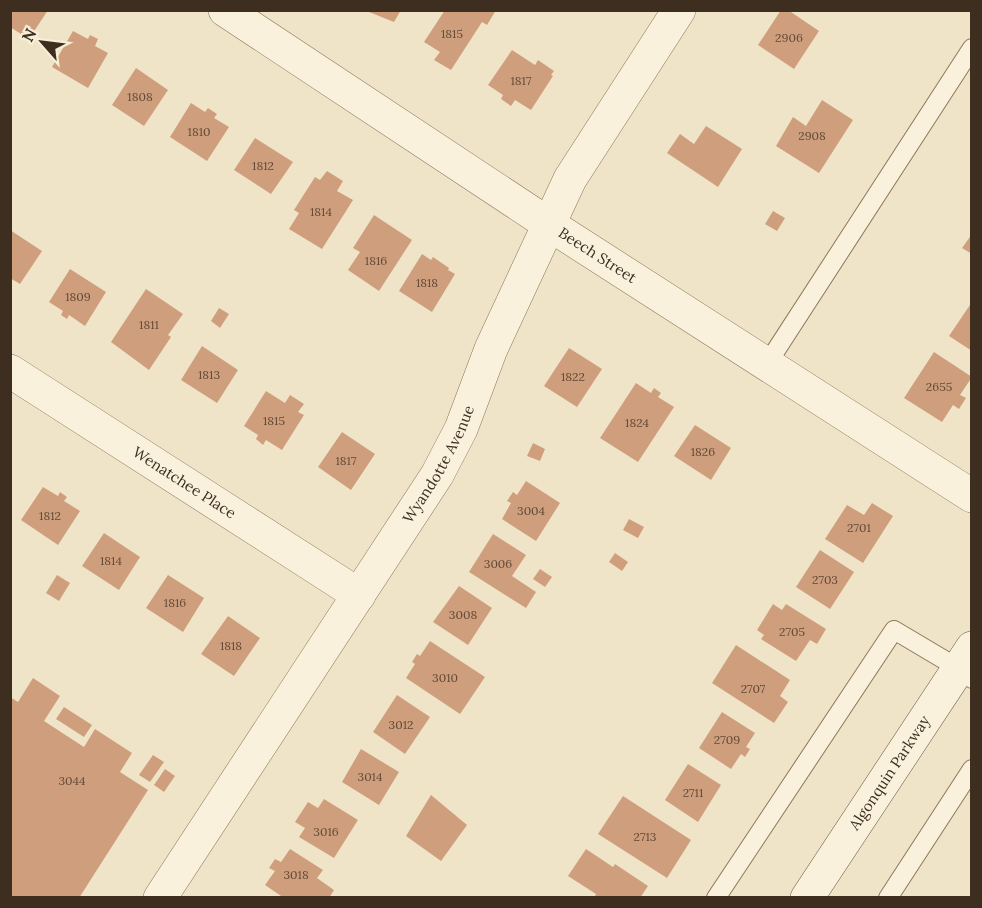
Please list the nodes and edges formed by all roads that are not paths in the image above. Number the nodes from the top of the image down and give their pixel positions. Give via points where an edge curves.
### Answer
1 (225, 10) edge
2 (679, 10) edge
3 (972, 48) edge
4 (550, 225) junction
5 (767, 364) junction
6 (10, 371) edge
7 (972, 496) edge
8 (359, 595) junction
9 (967, 665) edge
10 (972, 769) edge
11 (160, 897) edge
12 (716, 897) edge
13 (807, 897) edge
14 (888, 897) edge

1 - 4 street, Beech Street
2 - 4 street, Wyandotte Avenue via 570,179
3 - 5 lane
4 - 5 street, Beech Street
4 - 8 street, Wyandotte Avenue via 491,349 461,429 437,475
5 - 7 street, Beech Street
6 - 8 street, Wenatchee Place
8 - 11 street, Wyandotte Avenue
9 - 12 lane via 894,630
9 - 13 street, Algonquin Parkway
10 - 14 lane

